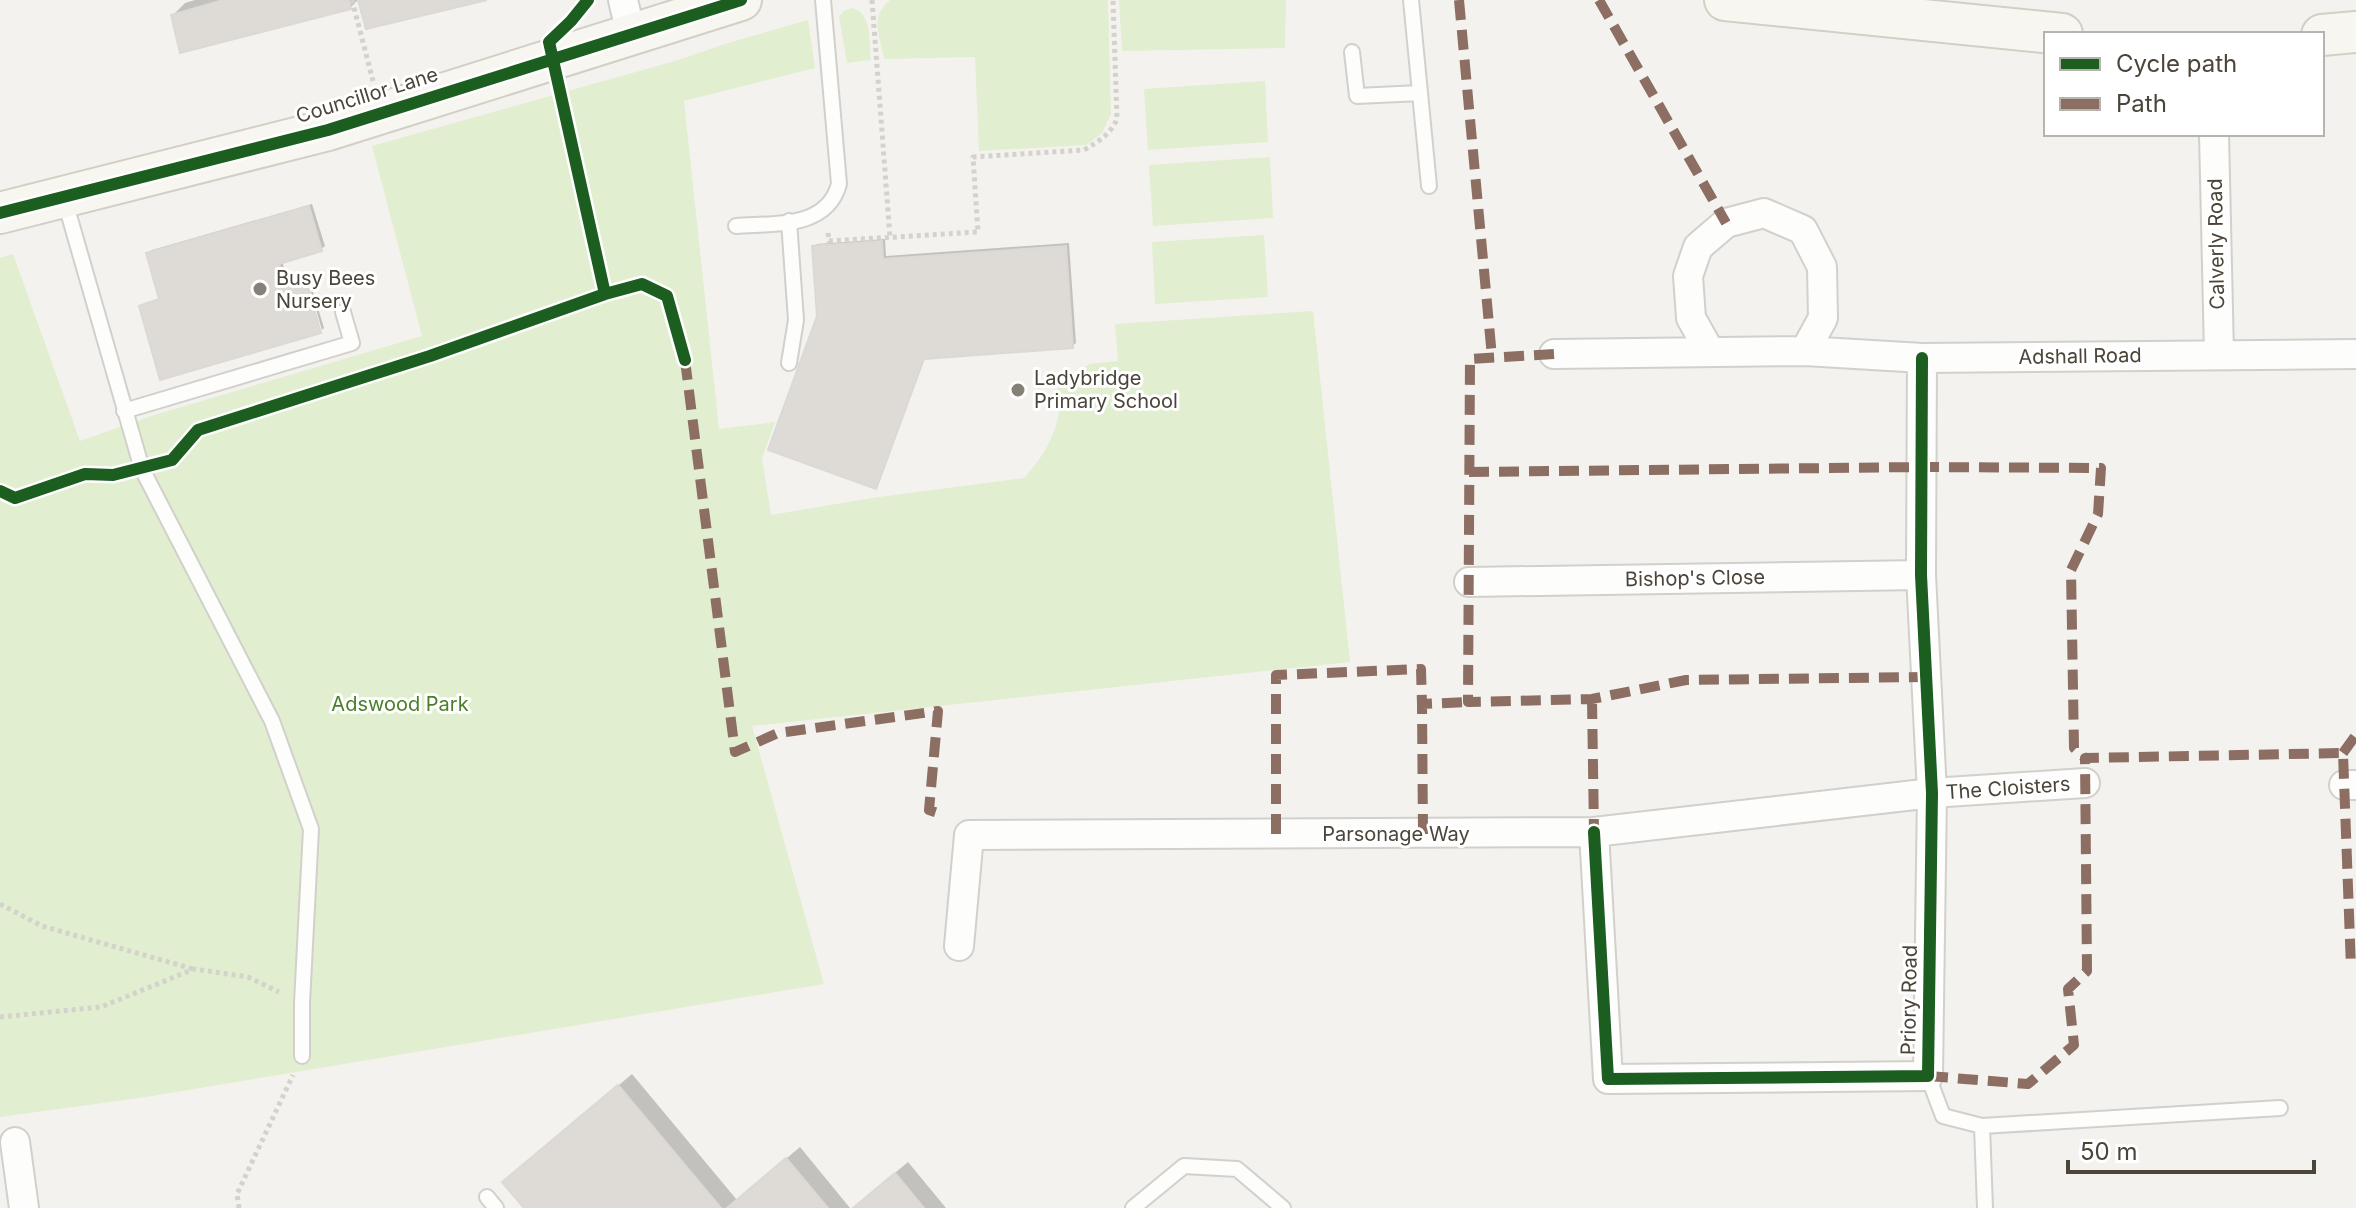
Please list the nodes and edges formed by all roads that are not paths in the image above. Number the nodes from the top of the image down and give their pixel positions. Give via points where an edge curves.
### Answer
1 (741, 0) edge
2 (823, 0) edge
3 (1411, 0) edge
4 (1725, 0) edge
5 (627, 17) edge
6 (2048, 32) edge
7 (2356, 32) edge
8 (2324, 35) edge
9 (1352, 52) dead end
10 (1420, 93) junction
11 (2214, 136) edge
12 (1429, 186) dead end
13 (64, 197) junction
14 (0, 213) edge
15 (789, 221) junction
16 (736, 226) dead end
17 (343, 312) dead end
18 (1805, 351) junction
19 (1710, 352) junction
20 (1554, 354) dead end
21 (2219, 354) junction
22 (2356, 354) edge
23 (1922, 358) junction
24 (789, 363) dead end
25 (124, 411) junction
26 (1921, 575) junction
27 (1469, 582) dead end
28 (2085, 783) dead end
29 (1932, 793) junction
30 (1594, 832) junction
31 (959, 946) dead end
32 (302, 1056) road end
33 (1928, 1076) junction
34 (2280, 1108) dead end
35 (1982, 1126) junction
36 (15, 1142) dead end
37 (24, 1208) edge
38 (1133, 1208) edge
39 (1283, 1208) edge
40 (1985, 1208) edge

1 - 5 street, Councillor Lane
2 - 15 lane via 839,184 827,208
3 - 10 lane
4 - 6 street via 1935,16
5 - 13 street, Councillor Lane via 328,130
7 - 8 street
9 - 10 lane via 1357,96
10 - 12 lane
11 - 21 street, Calverly Road
13 - 14 street, Councillor Lane
13 - 25 lane
15 - 16 lane
15 - 24 lane via 796,320
17 - 25 lane via 352,343
18 - 19 street, Adshall Road
18 - 19 street via 1823,318 1822,267 1803,230 1764,213 1726,223 1698,247 1688,276 1691,318
18 - 23 street, Adshall Road
19 - 20 street, Adshall Road
21 - 22 street, Adshall Road
21 - 23 street, Adshall Road
23 - 26 street, Priory Road
25 - 32 lane via 142,469 272,721 311,829
26 - 27 street, Bishop's Close
26 - 29 street, Priory Road
28 - 29 street, The Cloisters
29 - 30 street, Parsonage Way
29 - 33 street, Priory Road
30 - 31 street, Parsonage Way via 969,835
30 - 33 street, Priory Road via 1608,1079
33 - 35 lane via 1943,1116
34 - 35 lane
35 - 40 lane
36 - 37 street
38 - 39 lane via 1184,1166 1237,1169

